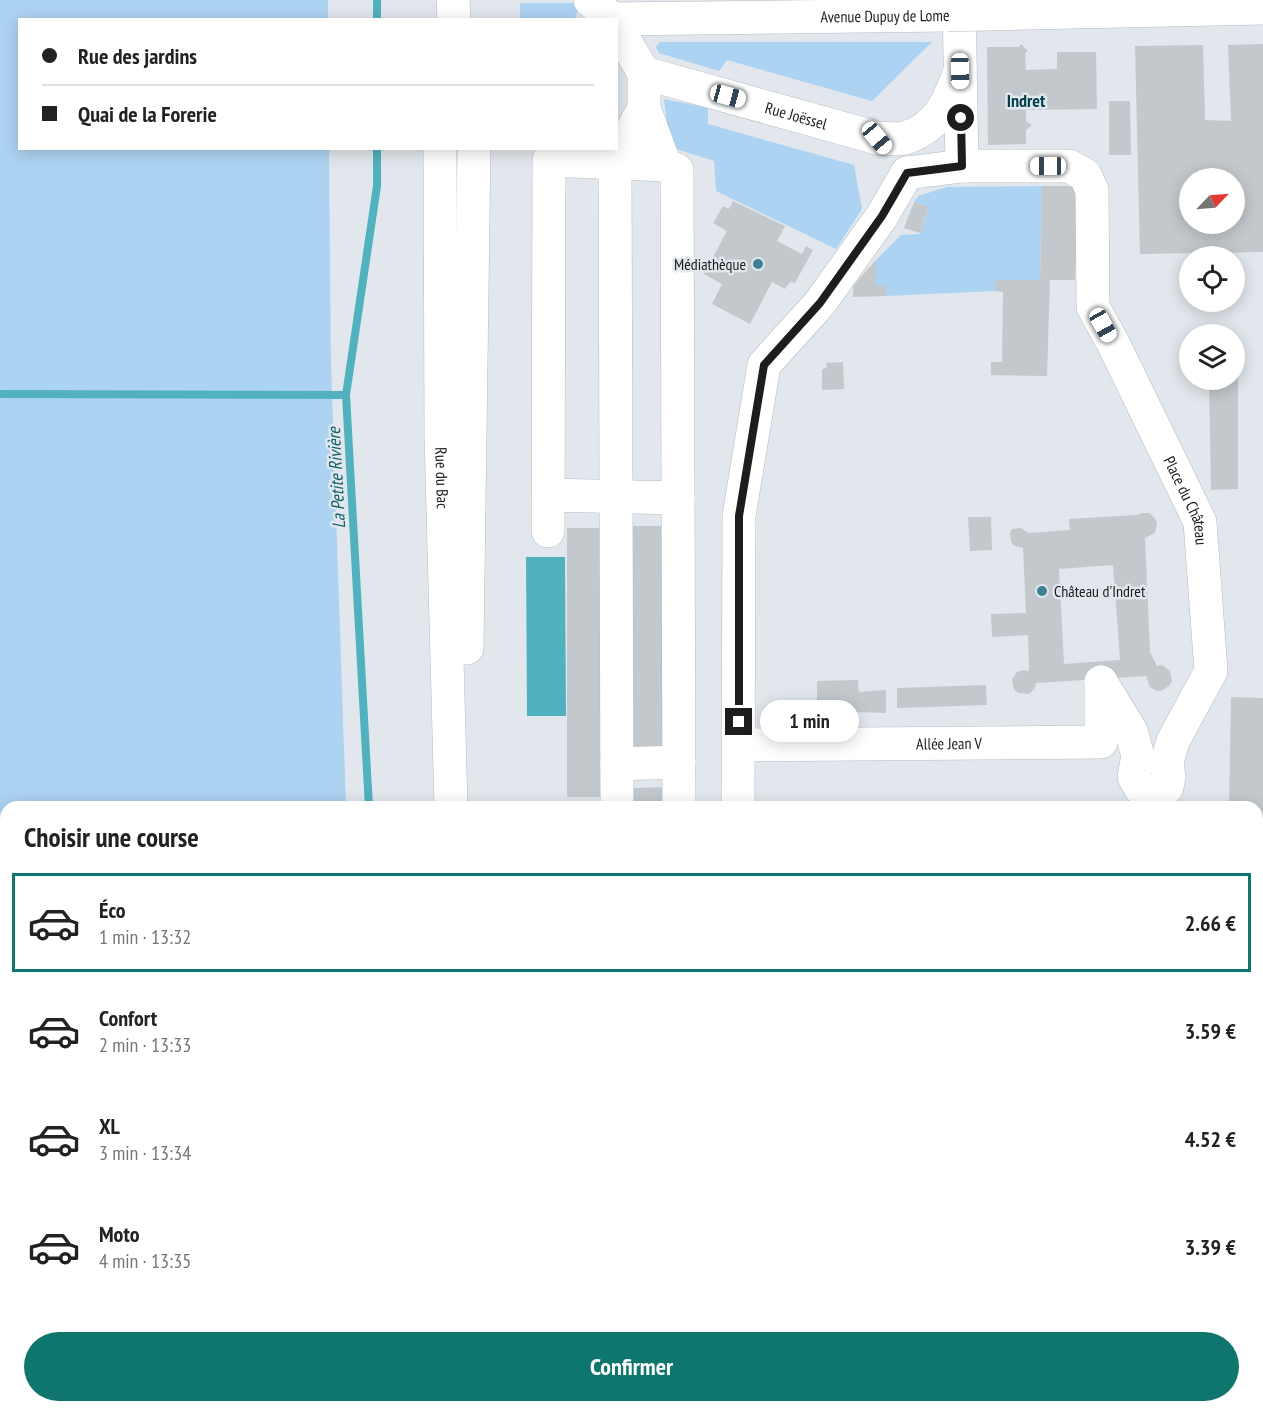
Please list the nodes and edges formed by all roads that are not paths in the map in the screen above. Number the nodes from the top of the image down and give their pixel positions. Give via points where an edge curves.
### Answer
1 (453, 0) edge
2 (590, 0) edge
3 (614, 0) edge
4 (1263, 8) edge
5 (964, 10) edge
6 (454, 18) edge
7 (612, 18) edge
8 (613, 18) edge
9 (618, 19) edge
10 (618, 29) edge
11 (960, 71) junction
12 (644, 73) junction
13 (644, 108) junction
14 (877, 138) junction
15 (440, 150) edge
16 (474, 150) edge
17 (615, 162) junction
18 (665, 165) junction
19 (962, 166) junction
20 (907, 173) junction
21 (549, 495) junction
22 (615, 496) junction
23 (678, 498) junction
24 (548, 531) dead end
25 (1101, 682) joint
26 (739, 745) junction
27 (679, 762) junction
28 (617, 764) junction
29 (451, 801) edge
30 (469, 801) edge
31 (617, 801) edge
32 (679, 801) edge
33 (738, 801) edge

1 - 6 main road
2 - 7 main road
3 - 8 main road
4 - 5 main road, Avenue Dupuy de Lome
5 - 9 main road, Avenue Dupuy de Lome
5 - 11 main road
10 - 12 main road
11 - 14 main road, Rue Joëssel via 949,103 928,128 904,138
11 - 19 main road
12 - 13 main road
12 - 14 main road, Rue Joëssel
13 - 17 main road
13 - 18 main road
14 - 20 main road
15 - 29 main road, Rue du Bac via 441,436
16 - 30 main road, Rue du Bac via 466,711
17 - 18 main road
17 - 21 main road via 549,160
17 - 22 main road
18 - 23 main road via 676,170
19 - 20 main road, Place du Château
19 - 25 main road, Place du Château via 1069,166 1085,175 1092,190 1093,307 1200,522 1211,671 1173,741 1167,762 1167,787 1141,789 1134,777 1138,756 1131,731
20 - 26 main road via 882,216 820,303 764,365 739,516
21 - 22 main road
21 - 24 main road
22 - 23 main road
22 - 28 main road
23 - 27 main road
25 - 26 main road, Allée Jean V via 1101,742
26 - 33 main road
27 - 28 main road
27 - 32 main road
28 - 31 main road

